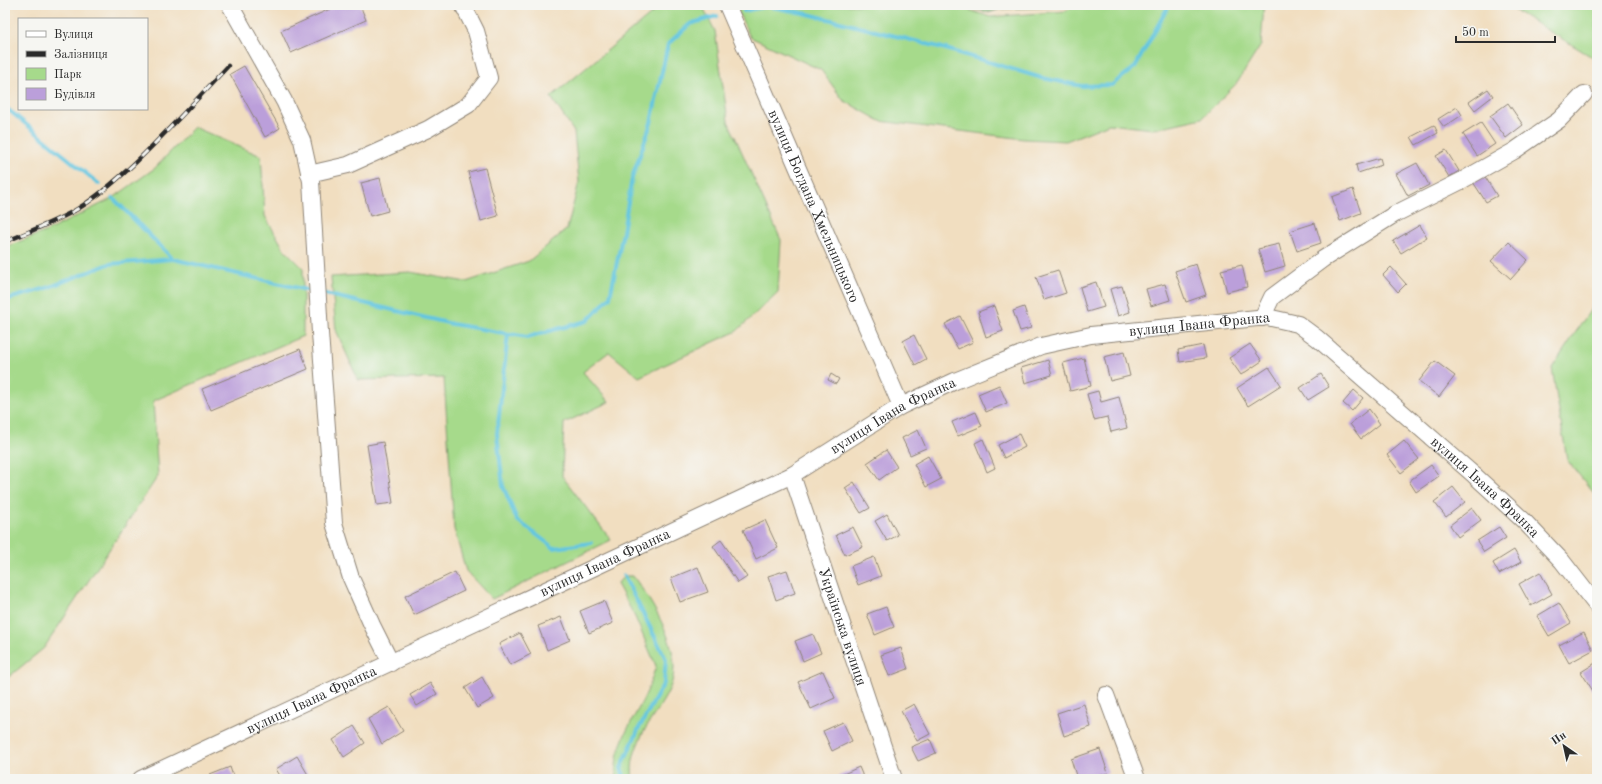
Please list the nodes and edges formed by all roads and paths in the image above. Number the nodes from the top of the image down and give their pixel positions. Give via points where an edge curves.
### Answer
1 (230, 5) edge
2 (463, 5) edge
3 (727, 5) edge
4 (1584, 94) dead end
5 (309, 174) junction
6 (1262, 318) junction
7 (901, 406) junction
8 (792, 475) junction
9 (1597, 606) edge
10 (392, 663) junction
11 (1106, 695) dead end
12 (141, 779) edge
13 (894, 779) edge
14 (1137, 779) edge

1 - 5 street via 284,101 302,140
2 - 5 street via 476,31 489,78 468,105 428,129 348,165
3 - 7 street, вулиця Богдана Хмельницького
4 - 6 street via 1558,120 1514,151 1395,214 1323,259 1272,297
5 - 10 street via 334,523 351,578
6 - 7 street, вулиця Івана Франка via 1091,335 1041,346
6 - 9 street, вулиця Івана Франка via 1298,324 1317,338 1523,520 1562,561
7 - 8 street, вулиця Івана Франка
8 - 10 street, вулиця Івана Франка
8 - 13 street, Українська вулиця
10 - 12 street, вулиця Івана Франка
11 - 14 street

